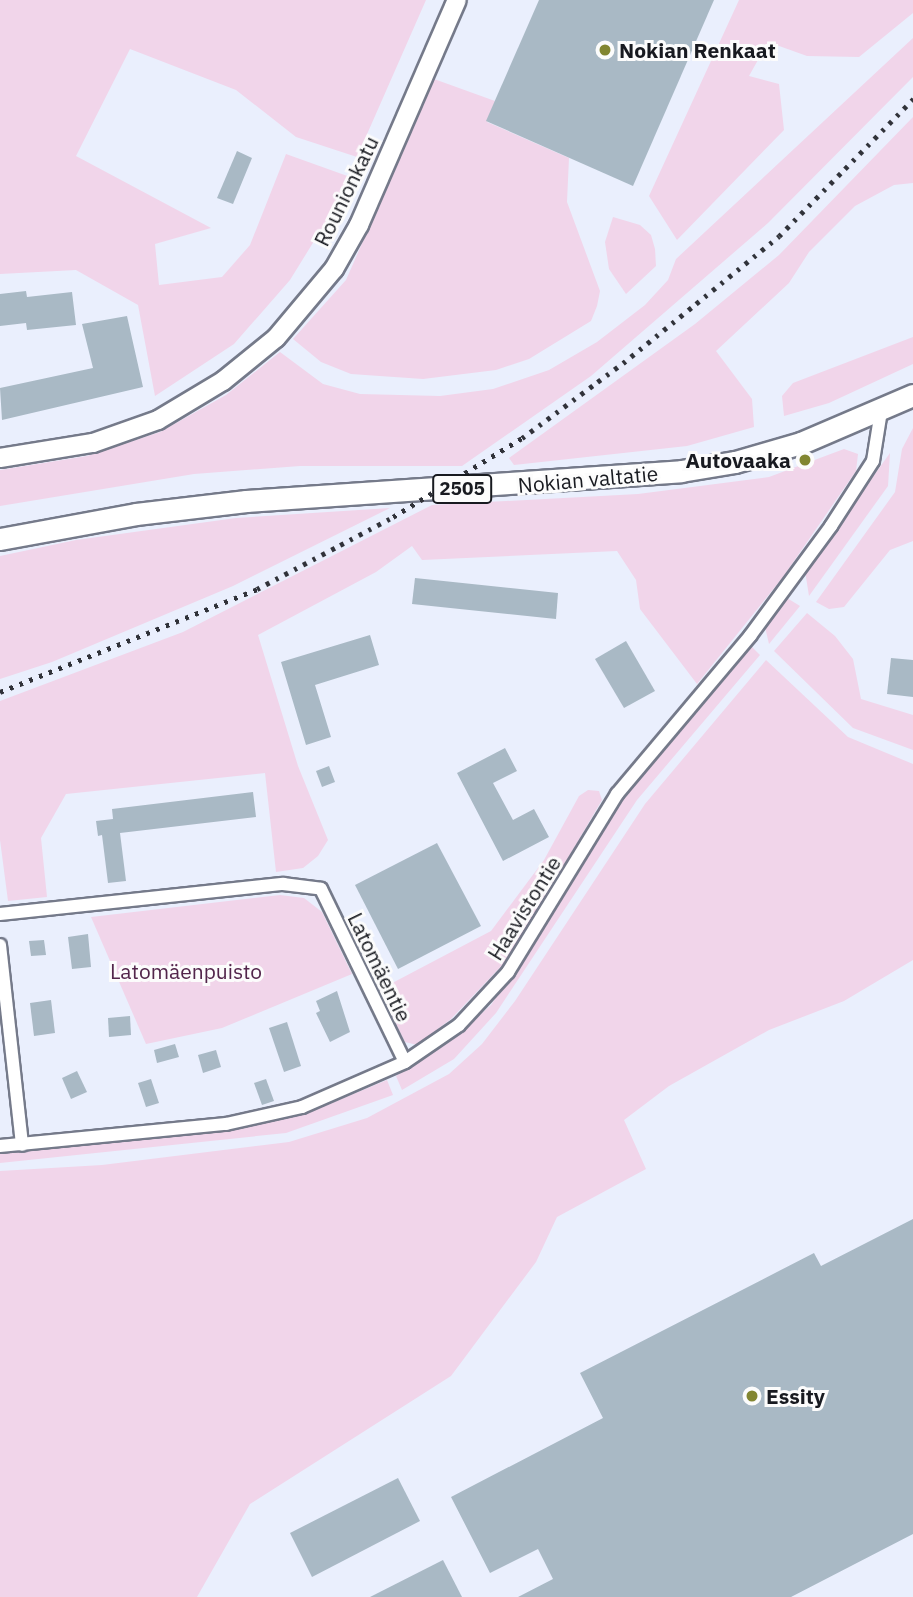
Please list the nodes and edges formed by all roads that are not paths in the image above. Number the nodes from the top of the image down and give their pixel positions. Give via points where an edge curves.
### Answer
1 (457, 0) edge
2 (913, 395) edge
3 (881, 411) junction
4 (0, 458) edge
5 (0, 539) edge
6 (0, 914) edge
7 (0, 945) edge
8 (405, 1062) junction
9 (22, 1145) junction
10 (0, 1146) edge

1 - 4 main road, Rounionkatu via 359,225 334,269 276,338 223,381 158,420 93,443
2 - 3 main road, Nokian valtatie / 2505
3 - 5 main road, Nokian valtatie / 2505 via 768,453 681,471 246,501 136,514
3 - 8 street, Haavistontie via 873,461 831,526 750,636 617,794 508,972 459,1025
6 - 8 street, Latomäentie via 283,884 321,889
7 - 9 street
8 - 9 street, Haavistontie via 333,1096 269,1116
9 - 10 street, Haavistontie

